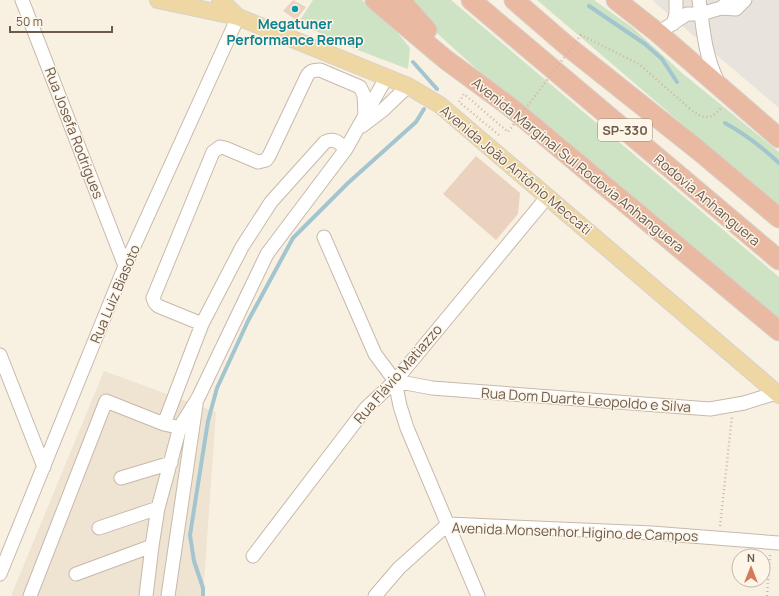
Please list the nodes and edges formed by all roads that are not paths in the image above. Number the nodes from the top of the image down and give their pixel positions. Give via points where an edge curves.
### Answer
1 (22, 0) edge
2 (158, 0) edge
3 (220, 0) edge
4 (375, 0) edge
5 (400, 0) edge
6 (470, 0) edge
7 (514, 0) edge
8 (606, 0) edge
9 (616, 0) edge
10 (676, 0) edge
11 (699, 0) edge
12 (731, 0) edge
13 (745, 0) edge
14 (721, 8) junction
15 (701, 14) junction
16 (238, 16) junction
17 (665, 28) junction
18 (386, 78) junction
19 (408, 86) junction
20 (727, 92) junction
21 (509, 106) junction
22 (365, 116) junction
23 (357, 130) junction
24 (779, 138) edge
25 (346, 149) junction
26 (548, 196) junction
27 (779, 218) edge
28 (324, 237) dead end
29 (779, 260) edge
30 (125, 266) junction
31 (202, 324) junction
32 (779, 331) edge
33 (0, 355) edge
34 (395, 381) junction
35 (778, 394) edge
36 (198, 398) junction
37 (164, 424) junction
38 (180, 427) junction
39 (171, 462) junction
40 (44, 467) junction
41 (121, 478) dead end
42 (158, 508) junction
43 (448, 524) junction
44 (99, 528) dead end
45 (775, 543) edge
46 (152, 546) junction
47 (253, 556) dead end
48 (0, 574) edge
49 (76, 574) dead end
50 (30, 596) edge
51 (146, 596) edge
52 (168, 596) edge
53 (375, 596) edge
54 (478, 596) edge

1 - 30 street, Rua Josefa Rodrigues
2 - 16 main road
3 - 16 main road, Avenida João Antônio Meccati
4 - 21 highway, Avenida Marginal Sul Rodovia Anhanguera via 445,59
5 - 21 highway via 418,21
6 - 29 highway, Rodovia Anhanguera / SP-330
7 - 27 highway, SP-330
8 - 17 highway
9 - 17 highway
10 - 17 street via 676,14
11 - 15 street
12 - 14 street
13 - 14 street via 736,9
14 - 15 street
15 - 17 street via 687,14
15 - 20 street via 708,59
16 - 18 main road, Avenida João Antônio Meccati
16 - 30 street, Rua Luiz Biasoto
17 - 20 highway
18 - 19 main road, Avenida João Antônio Meccati
18 - 22 street
19 - 23 street
19 - 26 main road, Avenida João Antônio Meccati via 440,105
20 - 24 highway
21 - 32 highway, Avenida Marginal Sul Rodovia Anhanguera
22 - 23 street
22 - 31 street via 364,95 360,87 320,70 314,70 309,72 266,160 258,162 220,147 213,152 153,298 158,306
23 - 25 street
25 - 31 street via 338,141 325,142 271,202 242,247
25 - 36 street via 268,254
26 - 34 street, Rua Flávio Matiazzo
26 - 35 main road, Avenida João Antônio Meccati
28 - 34 street via 375,354
30 - 40 street, Rua Luiz Biasoto
31 - 37 street
33 - 40 street
34 - 35 street, Rua Dom Duarte Leopoldo e Silva via 432,388 702,408 734,405
34 - 43 street via 407,428
34 - 47 street, Rua Flávio Matiazzo via 366,408
36 - 38 street
36 - 52 street
37 - 38 street
37 - 50 street via 106,401
38 - 39 street
39 - 41 street
39 - 42 street
40 - 48 street, Rua Luiz Biasoto
42 - 44 street
42 - 46 street
43 - 45 street, Avenida Monsenhor Higino de Campos via 652,533
43 - 53 street, Avenida Monsenhor Higino de Campos via 399,568
43 - 54 street
46 - 49 street
46 - 51 street

